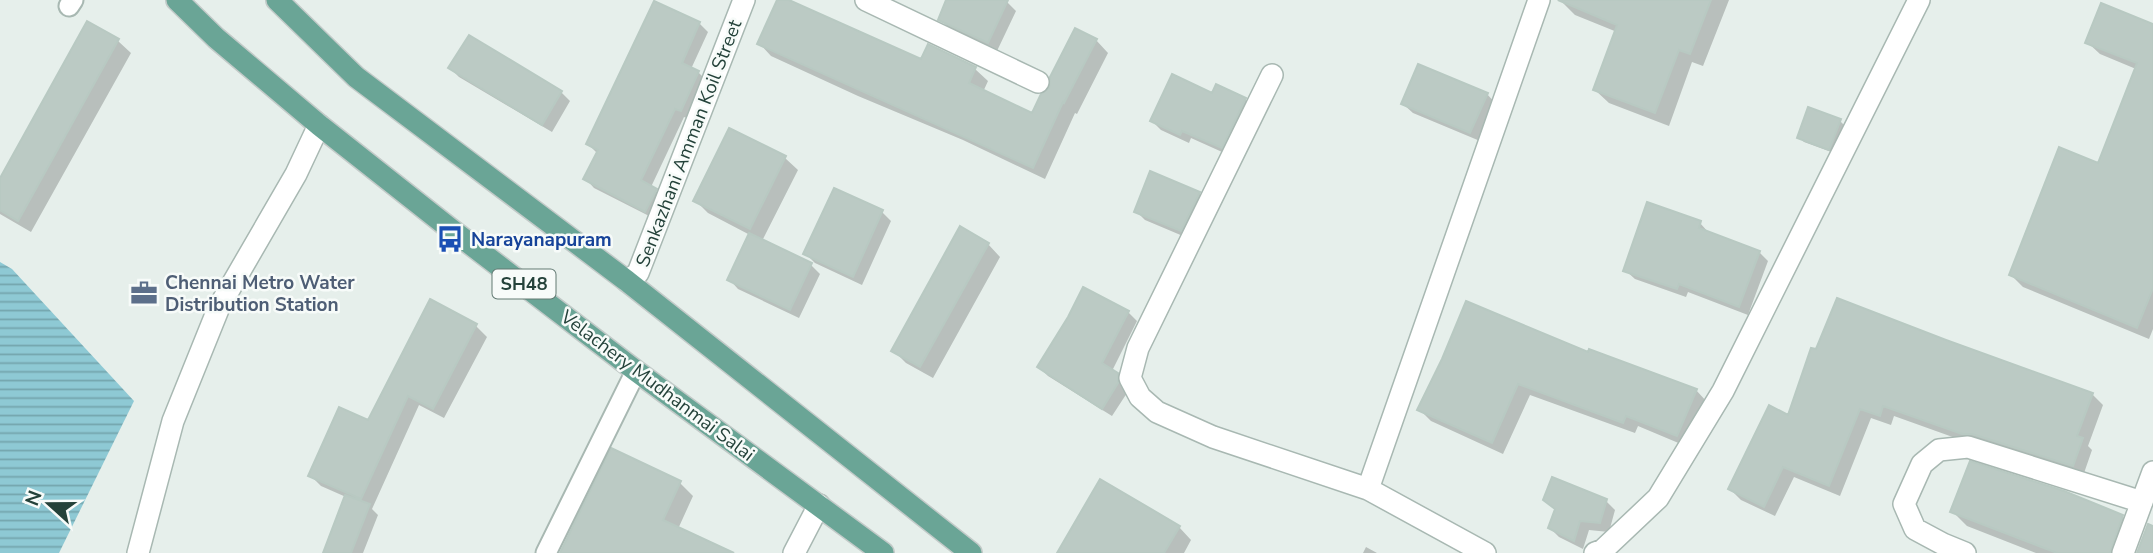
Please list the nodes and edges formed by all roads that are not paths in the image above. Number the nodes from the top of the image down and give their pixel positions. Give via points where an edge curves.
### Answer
1 (177, 0) edge
2 (277, 0) edge
3 (744, 0) edge
4 (866, 0) edge
5 (1539, 0) edge
6 (1916, 1) edge
7 (1272, 75) dead end
8 (1038, 82) dead end
9 (319, 125) junction
10 (627, 281) junction
11 (636, 371) junction
12 (2153, 472) edge
13 (1368, 489) junction
14 (2142, 502) junction
15 (819, 505) junction
16 (138, 553) edge
17 (546, 553) edge
18 (794, 553) edge
19 (883, 553) edge
20 (971, 553) edge
21 (1485, 553) edge
22 (1595, 553) edge
23 (1965, 553) edge
24 (2123, 553) edge

1 - 9 main road, Velachery Mudhanmai Salai / SH48
2 - 10 main road via 356,77
3 - 10 street, Senkazhani Amman Koil Street via 638,273
4 - 8 street
5 - 13 street
6 - 22 street via 1723,391 1658,498
7 - 13 street via 1138,348 1130,378 1140,397 1157,412 1213,437
9 - 11 main road, Velachery Mudhanmai Salai / SH48
9 - 16 street via 219,307 173,421
10 - 20 main road
11 - 15 main road, Velachery Mudhanmai Salai / SH48
11 - 17 lane
12 - 14 street
13 - 21 street
14 - 23 street via 1968,447 1939,450 1922,464 1904,504 1915,528
14 - 24 street
15 - 18 street
15 - 19 main road, Velachery Mudhanmai Salai / SH48

